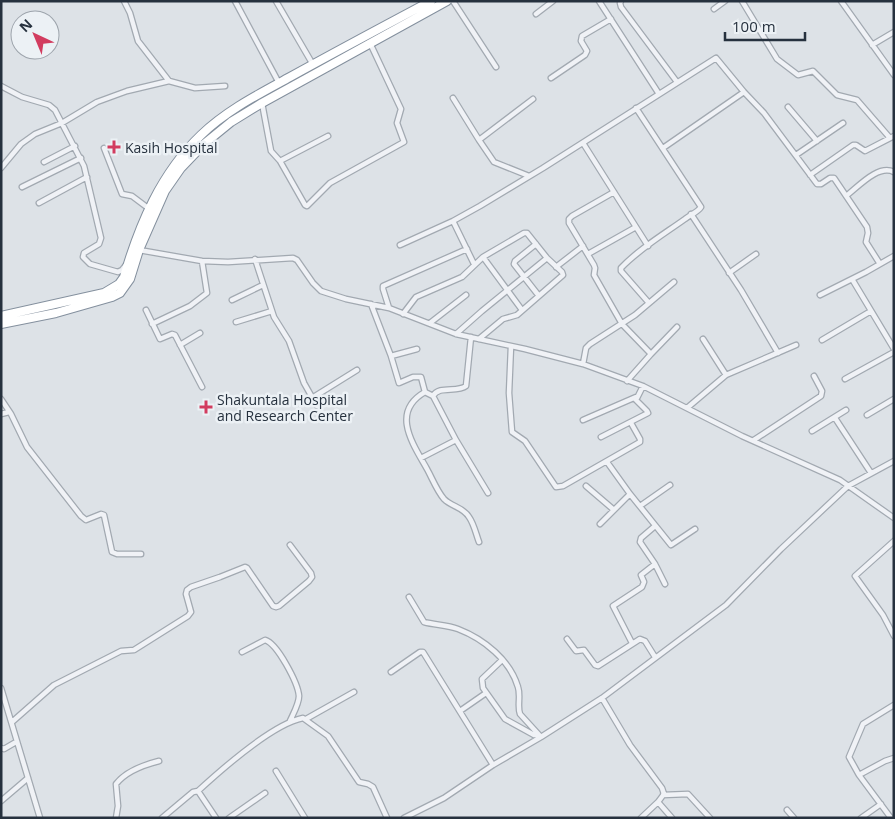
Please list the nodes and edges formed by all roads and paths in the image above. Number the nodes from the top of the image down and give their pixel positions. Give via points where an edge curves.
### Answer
1 (124, 1) edge
2 (235, 1) edge
3 (276, 1) edge
4 (431, 1) edge
5 (447, 1) edge
6 (453, 1) edge
7 (553, 1) edge
8 (599, 1) edge
9 (621, 1) edge
10 (725, 1) edge
11 (742, 1) edge
12 (841, 1) edge
13 (714, 9) dead end
14 (536, 14) dead end
15 (611, 19) junction
16 (894, 32) edge
17 (370, 43) junction
18 (872, 45) junction
19 (312, 63) junction
20 (496, 67) dead end
21 (894, 75) edge
22 (551, 78) dead end
23 (170, 81) junction
24 (677, 82) junction
25 (279, 83) junction
26 (1, 86) edge
27 (225, 86) dead end
28 (744, 92) junction
29 (659, 94) junction
30 (453, 98) dead end
31 (533, 99) dead end
32 (262, 103) junction
33 (788, 107) dead end
34 (636, 108) junction
35 (62, 123) junction
36 (843, 123) dead end
37 (328, 136) dead end
38 (892, 137) edge
39 (479, 140) junction
40 (817, 141) junction
41 (583, 142) junction
42 (75, 146) junction
43 (104, 148) dead end
44 (663, 148) junction
45 (796, 155) junction
46 (81, 158) junction
47 (280, 161) junction
48 (44, 162) dead end
49 (1, 168) edge
50 (894, 172) edge
51 (810, 175) junction
52 (529, 176) junction
53 (87, 177) junction
54 (22, 187) dead end
55 (614, 192) junction
56 (846, 196) junction
57 (39, 204) dead end
58 (148, 208) junction
59 (691, 214) junction
60 (453, 221) junction
61 (636, 228) junction
62 (536, 244) junction
63 (400, 245) dead end
64 (583, 246) junction
65 (648, 246) junction
66 (466, 249) junction
67 (139, 250) junction
68 (588, 254) junction
69 (756, 254) dead end
70 (894, 256) edge
71 (483, 257) junction
72 (547, 258) junction
73 (255, 259) junction
74 (202, 261) junction
75 (128, 262) junction
76 (474, 264) junction
77 (880, 264) junction
78 (556, 267) junction
79 (729, 273) junction
80 (524, 276) junction
81 (852, 279) junction
82 (674, 282) dead end
83 (263, 285) junction
84 (507, 290) junction
85 (466, 295) dead end
86 (820, 295) dead end
87 (539, 296) junction
88 (232, 300) dead end
89 (649, 303) junction
90 (370, 304) junction
91 (389, 308) junction
92 (146, 310) dead end
93 (272, 310) junction
94 (522, 310) junction
95 (871, 311) junction
96 (403, 314) junction
97 (1, 316) edge
98 (236, 322) dead end
99 (430, 323) junction
100 (1, 324) edge
101 (152, 324) junction
102 (622, 324) junction
103 (677, 327) dead end
104 (200, 333) dead end
105 (456, 334) junction
106 (471, 337) junction
107 (480, 339) junction
108 (702, 339) dead end
109 (822, 340) dead end
110 (180, 345) junction
111 (796, 345) dead end
112 (511, 346) junction
113 (417, 349) dead end
114 (894, 350) edge
115 (778, 353) junction
116 (651, 354) junction
117 (391, 356) junction
118 (583, 364) junction
119 (357, 370) dead end
120 (726, 375) junction
121 (814, 376) dead end
122 (845, 379) dead end
123 (627, 381) junction
124 (643, 386) junction
125 (202, 387) dead end
126 (425, 392) junction
127 (433, 396) junction
128 (312, 398) junction
129 (636, 398) junction
130 (1, 399) edge
131 (894, 399) edge
132 (317, 406) dead end
133 (686, 408) junction
134 (846, 410) dead end
135 (9, 412) junction
136 (1, 414) edge
137 (867, 415) dead end
138 (835, 418) junction
139 (583, 420) dead end
140 (630, 423) junction
141 (812, 431) dead end
142 (601, 437) dead end
143 (456, 440) junction
144 (754, 440) junction
145 (421, 458) junction
146 (894, 461) edge
147 (606, 462) junction
148 (871, 473) junction
149 (670, 485) dead end
150 (586, 486) dead end
151 (848, 486) junction
152 (488, 493) dead end
153 (630, 494) junction
154 (640, 506) junction
155 (614, 510) junction
156 (894, 518) edge
157 (600, 524) dead end
158 (656, 526) junction
159 (695, 529) dead end
160 (894, 541) edge
161 (479, 542) dead end
162 (290, 545) dead end
163 (141, 554) dead end
164 (655, 564) junction
165 (665, 584) dead end
166 (409, 597) dead end
167 (893, 633) edge
168 (567, 639) dead end
169 (632, 643) junction
170 (242, 652) dead end
171 (656, 657) junction
172 (502, 660) junction
173 (391, 672) dead end
174 (1, 688) edge
175 (354, 692) dead end
176 (486, 693) junction
177 (602, 698) junction
178 (894, 705) edge
179 (460, 711) junction
180 (306, 719) junction
181 (12, 722) junction
182 (290, 722) junction
183 (540, 736) junction
184 (16, 742) junction
185 (1, 748) edge
186 (894, 758) edge
187 (159, 761) dead end
188 (493, 765) junction
189 (276, 771) dead end
190 (859, 776) junction
191 (28, 778) junction
192 (198, 791) junction
193 (265, 793) dead end
194 (663, 795) junction
195 (1, 801) edge
196 (658, 802) junction
197 (881, 804) junction
198 (787, 810) dead end
199 (415, 812) junction
200 (40, 818) edge
201 (116, 818) edge
202 (162, 818) edge
203 (216, 818) edge
204 (230, 818) edge
205 (305, 818) edge
206 (387, 818) edge
207 (404, 818) edge
208 (419, 818) edge
209 (641, 818) edge
210 (672, 818) edge
211 (710, 818) edge
212 (794, 818) edge
213 (861, 818) edge
214 (891, 818) edge

1 - 23 street via 138,41
2 - 25 street
3 - 19 street
4 - 19 highway
5 - 17 highway
6 - 20 street
7 - 14 street
8 - 15 street
9 - 24 street via 621,7
10 - 13 street
11 - 38 street via 777,59 798,75 813,71 837,95 858,100
12 - 18 street
15 - 22 street via 582,36 585,54
15 - 29 street
16 - 18 street
17 - 32 highway
17 - 47 street via 401,109 397,123 404,142 330,183 307,206
18 - 21 street
19 - 25 highway
23 - 27 street via 195,88
23 - 35 street via 97,102
24 - 28 street via 716,58
24 - 29 street
25 - 58 highway via 240,105 201,135 166,178
26 - 35 street via 49,105
28 - 44 street
28 - 45 street
29 - 34 street
30 - 39 street
31 - 39 street
32 - 47 street via 271,151
32 - 67 highway via 231,122 181,168 165,191
33 - 40 street
34 - 41 street
34 - 44 street
35 - 42 street
35 - 49 street via 35,134 21,144
36 - 40 street
37 - 47 street
38 - 51 street via 865,151 854,144
39 - 52 street via 497,164
40 - 45 street
41 - 52 street
41 - 55 street
42 - 46 street
42 - 48 street
43 - 58 street via 122,194 132,196
44 - 59 street via 701,207
45 - 51 street
46 - 53 street
46 - 54 street
50 - 56 street via 876,173
51 - 56 street via 819,184 832,177
52 - 60 street
53 - 57 street
53 - 75 street via 102,238 83,257 90,264 118,272
55 - 61 street
55 - 64 street via 569,219
56 - 77 street via 867,227 866,242
58 - 75 highway
59 - 65 street
59 - 79 street
60 - 63 street
60 - 66 street
61 - 65 street
61 - 68 street
62 - 71 street via 525,233
62 - 72 street
62 - 80 street via 514,262
64 - 68 street
64 - 78 street
65 - 89 street via 621,270
66 - 76 street
66 - 91 street via 383,286
67 - 74 street
67 - 100 highway via 130,279 120,293 56,313
68 - 102 street via 595,268 594,275
69 - 79 street
70 - 77 street
71 - 76 street
71 - 84 street
72 - 78 street
72 - 80 street
73 - 74 street
73 - 83 street
73 - 90 street via 294,258 321,290
74 - 101 street via 207,293 190,306
75 - 97 highway via 120,284 104,293
76 - 96 street via 462,278 416,297
77 - 81 street
78 - 87 street via 563,276
79 - 115 street
80 - 84 street
80 - 87 street
81 - 86 street
81 - 95 street
82 - 89 street
83 - 88 street
83 - 93 street
84 - 94 street
84 - 105 street
85 - 99 street
87 - 94 street
89 - 102 street
90 - 91 street
90 - 117 street
91 - 96 street
92 - 101 street
93 - 98 street
93 - 128 street via 289,341
94 - 107 street via 503,319
95 - 109 street
95 - 114 street
96 - 99 street
99 - 105 street
101 - 110 street via 160,339 174,334
102 - 116 street
102 - 118 street via 588,346
103 - 116 street
104 - 110 street
105 - 106 street
106 - 107 street
106 - 127 street via 466,386 436,392
107 - 112 street
108 - 120 street
110 - 125 street
111 - 115 street
112 - 118 street
112 - 147 street via 509,393 512,432 526,441 553,484 563,486
113 - 117 street
114 - 122 street
115 - 120 street
116 - 123 street
117 - 126 street via 399,383 419,376
118 - 123 street
119 - 128 street
120 - 133 street
121 - 144 street via 822,391 821,396
123 - 124 street
124 - 129 street
124 - 133 street
126 - 127 street
126 - 145 street via 413,401 407,423 407,431
127 - 143 street
128 - 132 street
129 - 139 street
129 - 140 street via 648,412
130 - 135 street
131 - 137 street
133 - 144 street
134 - 138 street
135 - 136 street
135 - 163 street via 32,453 81,516 86,520 104,515 112,552
138 - 141 street
138 - 148 street
140 - 142 street
140 - 147 street via 640,442
143 - 145 street
143 - 152 street
144 - 151 street
145 - 161 street via 444,498 470,517
146 - 148 street
147 - 153 street
148 - 151 street
149 - 154 street
150 - 155 street
151 - 156 street
151 - 171 street via 726,605
153 - 154 street
153 - 155 street
154 - 158 street
155 - 157 street
158 - 159 street via 671,545
158 - 164 street via 640,542
160 - 167 street via 855,576
162 - 181 street via 312,577 279,606 273,606 244,567 191,586 186,594 191,612 188,616 134,650 120,651 54,685
164 - 165 street
164 - 169 street via 641,575 642,587 613,606
166 - 172 street via 424,622 471,635
168 - 169 street via 576,651 584,650 598,666
169 - 171 street via 643,640
170 - 182 street via 265,640 274,645 298,691 298,702
171 - 177 street
172 - 176 street via 482,679
172 - 183 street via 518,688 520,714
173 - 179 street via 423,652
174 - 181 street
175 - 180 street
176 - 179 street
176 - 183 street via 505,720
177 - 183 street
177 - 194 street via 630,745 662,788
178 - 190 street via 861,727 849,757
179 - 188 street
180 - 182 street
180 - 206 street via 328,736 359,782 373,787
181 - 184 street
182 - 192 street via 264,737
183 - 188 street
184 - 185 street
184 - 191 street
186 - 190 street
187 - 201 street via 138,767 119,780
188 - 199 street via 448,796
189 - 205 street
190 - 197 street
191 - 195 street
191 - 200 street
192 - 202 street
192 - 203 street
193 - 204 street
194 - 196 street
194 - 211 street via 688,794
196 - 209 street
196 - 210 street
197 - 213 street
197 - 214 street
198 - 212 street
199 - 207 street
199 - 208 street

